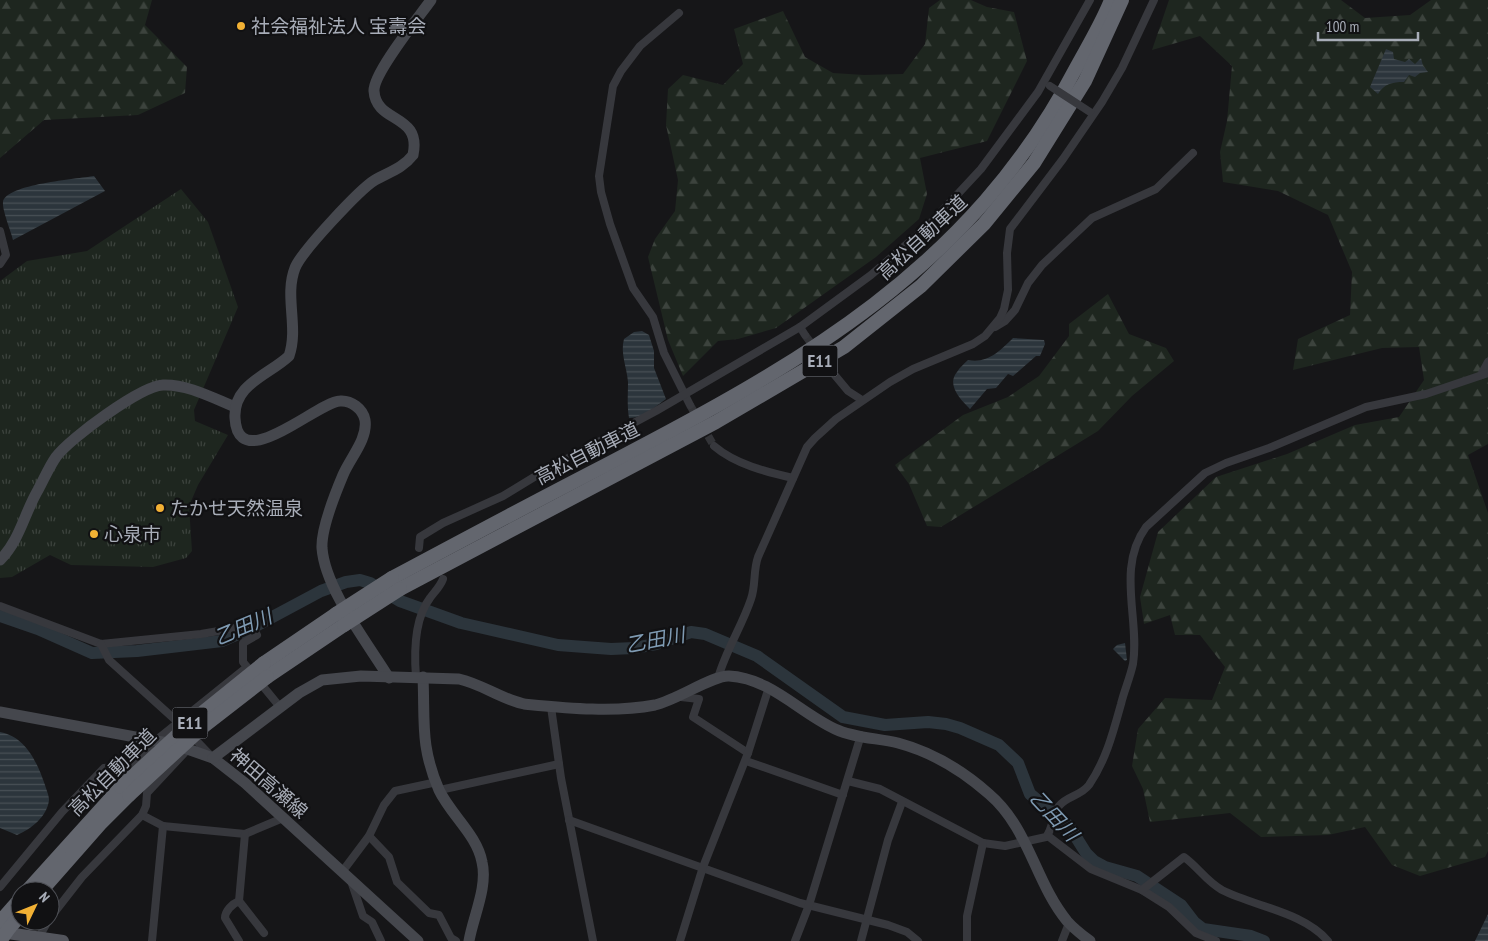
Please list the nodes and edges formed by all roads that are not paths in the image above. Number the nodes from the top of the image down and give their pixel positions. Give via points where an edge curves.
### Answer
1 (431, 0) edge
2 (1090, 0) edge
3 (1111, 0) edge
4 (1122, 0) edge
5 (1154, 0) edge
6 (678, 13) dead end
7 (1047, 84) junction
8 (1092, 113) junction
9 (1193, 153) dead end
10 (0, 230) edge
11 (0, 264) edge
12 (800, 326) junction
13 (991, 329) junction
14 (806, 335) tunnel mouth
15 (1488, 362) edge
16 (833, 373) tunnel mouth
17 (1484, 374) edge
18 (685, 393) junction
19 (862, 400) junction
20 (690, 405) tunnel mouth
21 (235, 407) junction
22 (714, 446) tunnel mouth
23 (793, 478) junction
24 (419, 548) dead end
25 (0, 560) edge
26 (444, 579) dead end
27 (396, 584) junction
28 (0, 606) edge
29 (340, 620) junction
30 (101, 644) junction
31 (247, 667) junction
32 (419, 677) junction
33 (389, 678) junction
34 (718, 678) junction
35 (768, 688) junction
36 (681, 697) junction
37 (280, 707) junction
38 (551, 707) junction
39 (0, 712) edge
40 (178, 723) junction
41 (861, 736) junction
42 (155, 741) junction
43 (192, 744) junction
44 (747, 757) junction
45 (213, 758) junction
46 (559, 764) junction
47 (124, 772) junction
48 (848, 781) junction
49 (438, 786) junction
50 (125, 791) junction
51 (147, 793) junction
52 (843, 795) junction
53 (902, 802) junction
54 (142, 815) junction
55 (283, 818) junction
56 (569, 820) junction
57 (163, 826) junction
58 (245, 834) junction
59 (368, 836) junction
60 (1048, 836) junction
61 (1025, 841) junction
62 (982, 843) junction
63 (703, 867) junction
64 (346, 876) junction
65 (37, 881) edge
66 (50, 881) edge
67 (0, 887) edge
68 (1142, 890) junction
69 (239, 901) junction
70 (809, 905) junction
71 (60, 906) edge
72 (10, 915) edge
73 (866, 920) junction
74 (1069, 923) junction
75 (3, 927) edge
76 (42, 931) edge
77 (264, 933) dead end
78 (38, 937) junction
79 (0, 941) edge
80 (63, 941) edge
81 (152, 941) edge
82 (239, 941) edge
83 (381, 941) edge
84 (418, 941) edge
85 (456, 941) edge
86 (469, 941) edge
87 (592, 941) edge
88 (680, 941) edge
89 (795, 941) edge
90 (861, 941) edge
91 (918, 941) edge
92 (967, 941) edge
93 (1062, 941) edge
94 (1090, 941) edge
95 (1216, 941) edge
96 (1328, 941) edge

1 - 21 street via 378,75 374,92 388,114 411,130 413,155 360,192 299,260 292,278 293,337 289,356 250,383
2 - 7 street
3 - 27 highway, 高松自動車道 / E11 via 1051,113 1022,156 976,214 913,274 785,366
4 - 27 highway, 高松自動車道 / E11 via 1085,81 1034,163 984,224 921,286 844,347 716,422
5 - 8 street via 1122,68
6 - 18 street via 640,46 613,86 599,176 610,224 633,288 653,316 664,353
7 - 8 street, bridge
7 - 12 street via 982,169 929,225 871,276
8 - 13 street via 1063,159 1010,229 1008,290 1004,309
9 - 13 street via 1156,189 1092,218 1042,265 1028,283 1015,310
10 - 11 street via 6,255
12 - 14 street
12 - 18 street
13 - 19 street via 973,344 913,369
15 - 17 street
16 - 19 street via 848,391
17 - 60 street via 1426,394 1366,407 1226,463 1205,473 1146,527 1138,538 1131,564 1133,663 1116,728 1088,786 1060,804
18 - 20 street
18 - 24 street via 503,496 443,523 420,537
19 - 23 street via 814,438
21 - 25 street via 179,386 160,385 111,411 56,456 10,550
21 - 33 street via 236,427 240,435 255,440 277,434 340,400 349,402 362,412 365,420 361,441 343,474 322,547 331,583
22 - 23 street via 730,458
23 - 34 street via 758,556 751,601
26 - 32 street via 429,599 421,618 414,652
27 - 29 highway, 高松自動車道 / E11, bridge
28 - 30 street
29 - 50 highway, 高松自動車道 / E11, bridge
29 - 50 highway, 高松自動車道 / E11, bridge via 264,663 196,718
30 - 31 street via 201,634 250,623 257,635 243,643 243,662
30 - 40 street via 109,660
31 - 37 street
31 - 40 street
32 - 33 street
32 - 38 street via 470,681 508,700
32 - 49 street via 425,751
33 - 37 street via 347,676 322,680
34 - 35 street via 744,678
34 - 36 street
35 - 41 street via 837,730
35 - 44 street
36 - 38 street via 623,708
36 - 44 street via 699,700 693,717
37 - 45 street
38 - 46 street
39 - 42 street, 神田高瀬線
40 - 42 street
40 - 43 street
41 - 48 street
41 - 61 street via 899,743 944,761 990,795 1010,815
42 - 43 street, 神田高瀬線
42 - 47 street
43 - 45 street, 神田高瀬線
43 - 51 street
44 - 52 street
44 - 63 street
45 - 55 street, 神田高瀬線
46 - 49 street
46 - 56 street
47 - 51 street
47 - 67 street via 116,767 100,771
48 - 52 street
48 - 53 street via 880,789
49 - 59 street via 395,791
49 - 86 street via 483,863 483,879
50 - 65 highway, 高松自動車道 / E11
50 - 66 highway, 高松自動車道 / E11
51 - 54 street
52 - 70 street
53 - 62 street
53 - 73 street
54 - 57 street
54 - 71 street via 82,877
55 - 58 street
55 - 64 street, 神田高瀬線
56 - 63 street
56 - 87 street
57 - 58 street
57 - 81 street
58 - 69 street
59 - 64 street
59 - 85 street via 389,857 397,882 429,913 439,915 451,938
60 - 61 street
60 - 68 street via 1091,869
61 - 62 street via 1005,846
61 - 74 street via 1048,892
62 - 92 street via 967,916
63 - 70 street
63 - 88 street
64 - 83 street via 363,916 372,922
64 - 84 street, 神田高瀬線
68 - 95 street via 1169,907 1196,933
68 - 96 street via 1184,857 1216,886 1317,928
69 - 77 street
69 - 82 street via 229,909 225,918
70 - 73 street
70 - 89 street
72 - 75 highway
73 - 90 street
73 - 91 street via 907,932
74 - 93 street
74 - 94 street
75 - 78 main road
75 - 79 highway, bridge
76 - 78 street
78 - 80 main road

